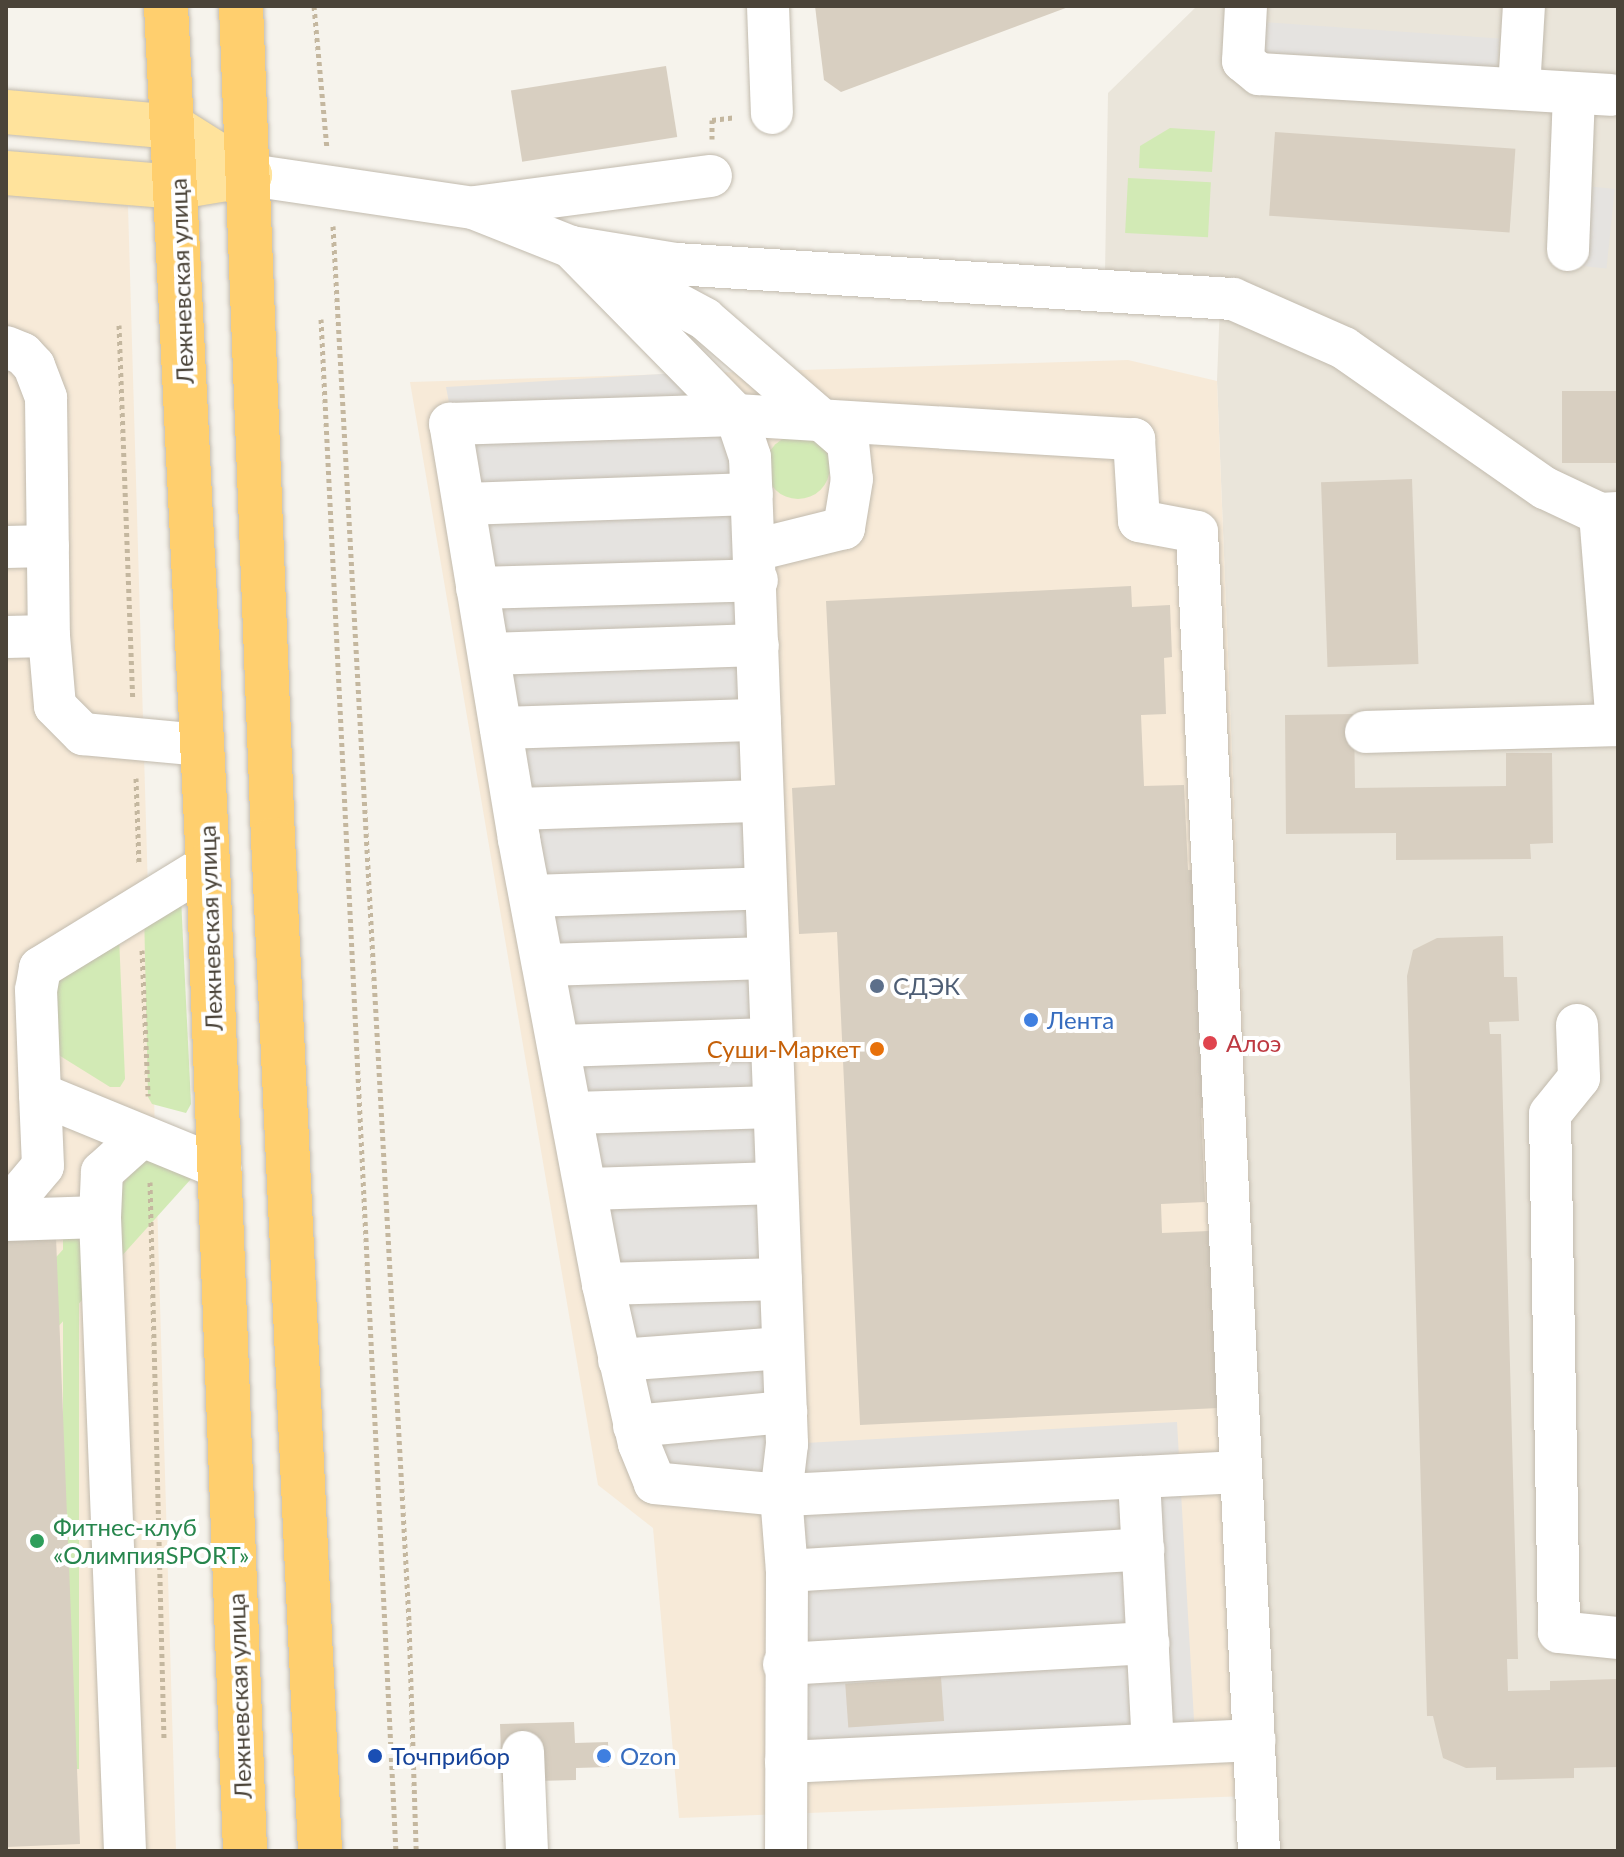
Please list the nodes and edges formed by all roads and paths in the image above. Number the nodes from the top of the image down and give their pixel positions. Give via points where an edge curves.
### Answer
1 (166, 6) edge
2 (241, 6) edge
3 (314, 6) edge
4 (768, 6) edge
5 (1246, 6) edge
6 (1524, 6) edge
7 (1519, 89) junction
8 (6, 112) edge
9 (772, 113) joint
10 (174, 127) junction
11 (6, 173) edge
12 (250, 175) junction
13 (711, 176) joint
14 (331, 184) junction
15 (178, 187) junction
16 (473, 208) junction
17 (571, 247) junction
18 (1568, 250) dead end
19 (321, 319) dead end
20 (119, 325) dead end
21 (6, 347) edge
22 (736, 415) junction
23 (827, 420) junction
24 (752, 494) junction
25 (464, 504) junction
26 (1609, 514) edge
27 (48, 546) junction
28 (6, 547) edge
29 (756, 565) junction
30 (477, 588) junction
31 (49, 636) junction
32 (6, 637) edge
33 (758, 645) junction
34 (489, 654) junction
35 (760, 720) junction
36 (501, 728) junction
37 (1366, 732) dead end
38 (135, 739) junction
39 (202, 745) junction
40 (762, 801) junction
41 (515, 809) junction
42 (208, 865) junction
43 (766, 888) junction
44 (531, 896) junction
45 (140, 906) junction
46 (768, 958) junction
47 (545, 965) junction
48 (1577, 1025) dead end
49 (771, 1039) junction
50 (560, 1046) junction
51 (40, 1094) junction
52 (774, 1107) junction
53 (573, 1113) junction
54 (145, 1139) junction
55 (220, 1168) junction
56 (777, 1183) junction
57 (588, 1189) junction
58 (6, 1210) edge
59 (100, 1217) junction
60 (6, 1220) edge
61 (781, 1279) junction
62 (603, 1284) junction
63 (783, 1348) junction
64 (619, 1360) junction
65 (786, 1412) junction
66 (634, 1426) junction
67 (1239, 1472) junction
68 (1139, 1479) junction
69 (781, 1495) junction
70 (1143, 1549) junction
71 (787, 1571) junction
72 (1618, 1638) edge
73 (1148, 1643) junction
74 (784, 1664) junction
75 (1254, 1740) junction
76 (1153, 1744) junction
77 (523, 1752) dead end
78 (164, 1756) dead end
79 (786, 1762) junction
80 (125, 1851) edge
81 (245, 1851) edge
82 (320, 1851) edge
83 (396, 1851) edge
84 (416, 1851) edge
85 (527, 1851) edge
86 (786, 1851) edge
87 (1259, 1851) edge

1 - 10 highway, Лежневская улица
2 - 12 highway
3 - 14 path
4 - 9 lane
5 - 7 lane via 1243,61 1259,74
6 - 7 lane
7 - 18 lane via 1592,94
8 - 10 main road
9 - 13 path via 712,120
10 - 12 main road
10 - 15 highway, Лежневская улица
11 - 15 main road
12 - 14 lane
12 - 15 main road
12 - 82 highway via 273,855
13 - 16 lane
14 - 16 lane
14 - 84 path via 409,1622
15 - 39 highway, Лежневская улица
16 - 17 lane
17 - 22 lane
17 - 23 lane via 705,319
17 - 26 lane via 676,264 1233,299 1344,348 1545,488
19 - 83 path
20 - 38 path
21 - 27 lane via 23,354 42,380
22 - 23 lane
22 - 24 lane via 750,457
22 - 25 lane via 450,424
23 - 29 lane via 848,443 852,479 844,528
23 - 67 lane via 1134,439 1139,521 1197,532
24 - 25 lane
24 - 29 lane
25 - 30 lane
26 - 37 lane via 1617,725
27 - 28 lane
27 - 31 lane
29 - 30 lane
29 - 33 lane
30 - 34 lane
31 - 32 lane
31 - 38 lane via 55,706 83,734
33 - 34 lane
33 - 35 lane
34 - 36 lane
35 - 36 lane
35 - 40 lane
36 - 41 lane
38 - 39 lane
38 - 45 path
39 - 42 highway, Лежневская улица
40 - 41 lane
40 - 43 lane
41 - 44 lane
42 - 45 lane
42 - 55 highway, Лежневская улица
43 - 44 lane
43 - 46 lane
44 - 47 lane
45 - 51 lane via 40,968
45 - 54 path
46 - 47 lane
46 - 49 lane
47 - 50 lane
48 - 72 lane via 1579,1078 1550,1114 1559,1632
49 - 50 lane
49 - 52 lane
50 - 53 lane
51 - 54 lane
51 - 58 lane via 43,1166
52 - 53 lane
52 - 56 lane
53 - 57 lane
54 - 55 lane
54 - 59 lane via 102,1172
54 - 78 path
55 - 81 highway, Лежневская улица
56 - 57 lane
56 - 61 lane
57 - 62 lane
59 - 60 lane
59 - 80 lane
61 - 62 lane
61 - 63 lane
62 - 64 lane
63 - 64 lane
63 - 65 lane
64 - 66 lane
65 - 66 lane
65 - 69 lane
66 - 69 lane via 655,1483
67 - 68 lane
67 - 75 lane
68 - 69 lane
68 - 70 lane
69 - 71 lane
70 - 71 lane
70 - 73 lane
71 - 74 lane
73 - 74 lane
73 - 76 lane
74 - 79 lane
75 - 76 lane
75 - 87 lane
76 - 79 lane
77 - 85 lane
79 - 86 lane

